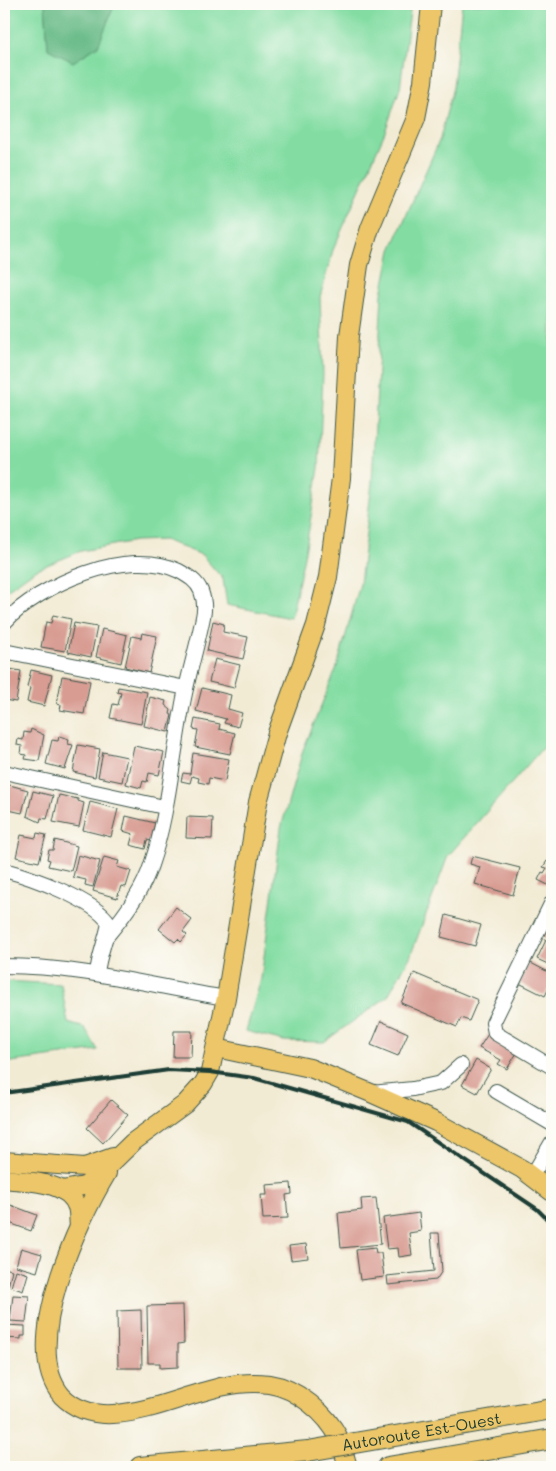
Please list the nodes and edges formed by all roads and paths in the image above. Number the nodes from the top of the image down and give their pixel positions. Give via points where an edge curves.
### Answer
1 (432, 4) edge
2 (4, 623) edge
3 (4, 651) edge
4 (186, 688) junction
5 (4, 772) edge
6 (164, 807) junction
7 (4, 870) edge
8 (552, 902) edge
9 (107, 936) junction
10 (4, 966) edge
11 (97, 973) junction
12 (226, 998) junction
13 (216, 1048) junction
14 (461, 1065) dead end
15 (552, 1067) edge
16 (496, 1091) dead end
17 (371, 1093) junction
18 (552, 1124) edge
19 (552, 1142) edge
20 (122, 1152) junction
21 (4, 1161) edge
22 (36, 1163) junction
23 (532, 1176) junction
24 (4, 1179) edge
25 (84, 1186) junction
26 (62, 1190) junction
27 (552, 1192) edge
28 (87, 1209) junction
29 (79, 1227) junction
30 (552, 1409) edge
31 (552, 1439) edge
32 (140, 1467) edge
33 (348, 1467) edge
34 (388, 1467) edge

1 - 12 main road via 416,118 370,228 359,265 349,336 341,478 328,577 316,625 277,733 258,802
2 - 4 street via 26,605 62,584 102,568 126,562 169,566 191,577 201,590 204,605
3 - 4 street
4 - 6 street
5 - 6 street
6 - 9 street via 150,868 128,909
7 - 9 street via 78,900 104,915 110,923
8 - 15 street via 493,1023 496,1033
9 - 11 street via 100,952
10 - 11 street
11 - 12 street
12 - 13 main road
13 - 17 main road via 310,1068
13 - 20 main road via 210,1072 194,1095
14 - 17 street via 441,1083
16 - 18 street
17 - 23 main road via 436,1122
19 - 23 street
20 - 22 main road via 85,1167
20 - 25 main road
20 - 28 main road
21 - 22 main road
22 - 25 main road via 74,1178
23 - 27 main road
24 - 26 main road
25 - 26 main road
25 - 28 main road
26 - 29 main road via 78,1209
28 - 29 main road
29 - 33 main road via 54,1296 45,1350 54,1386 71,1405 96,1414 113,1414 237,1384 270,1384 287,1390 316,1409 339,1438
30 - 32 highway, Autoroute Est-Ouest, bridge via 308,1451
31 - 34 highway, Autoroute Est-Ouest

